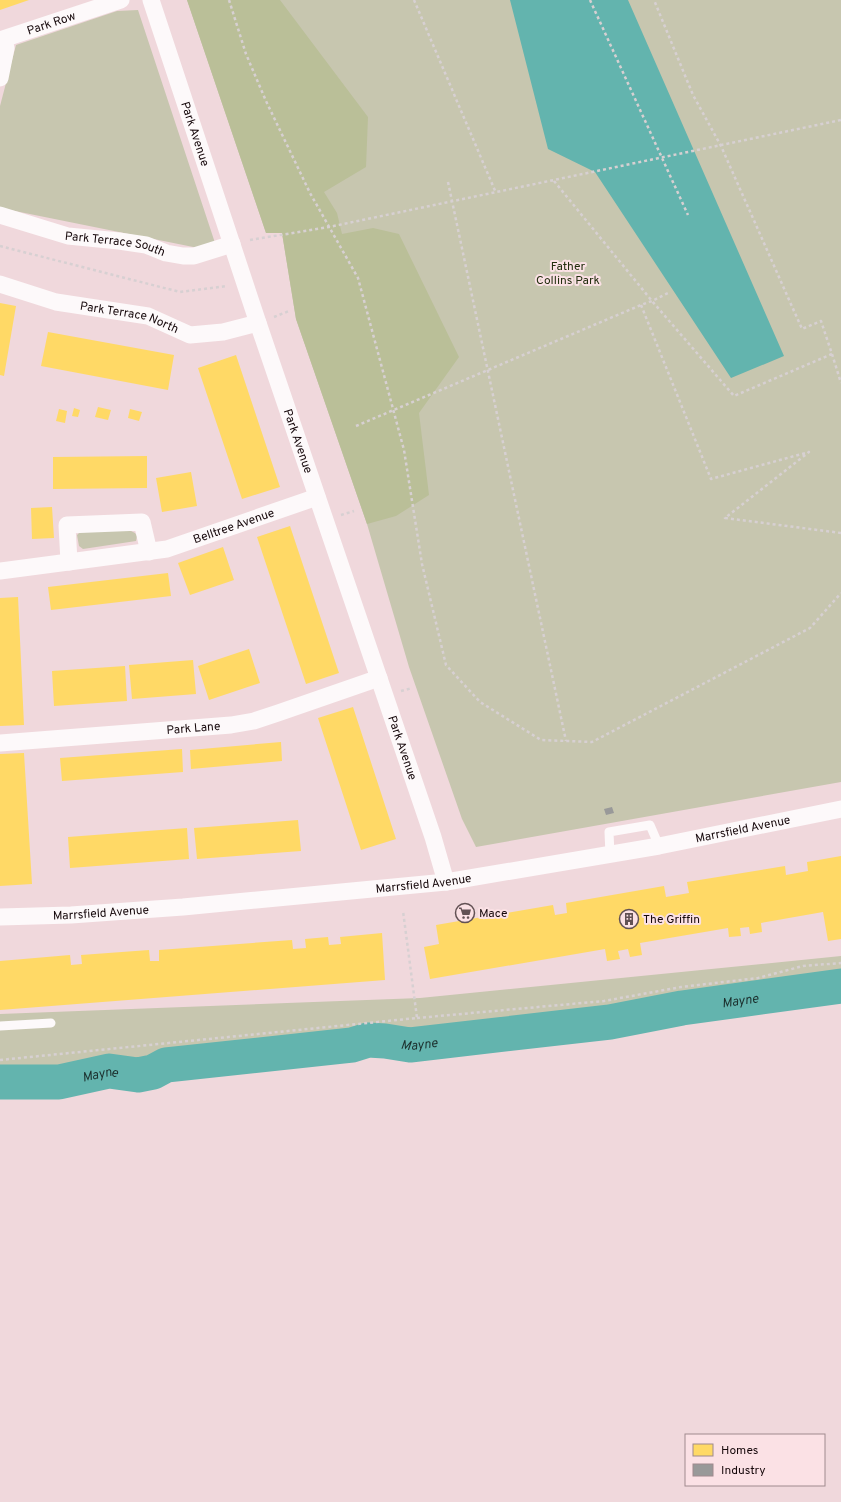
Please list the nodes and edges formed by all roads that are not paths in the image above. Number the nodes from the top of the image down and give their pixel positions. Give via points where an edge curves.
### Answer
1 (121, 0) edge
2 (151, 0) edge
3 (2, 40) edge
4 (0, 78) edge
5 (0, 215) edge
6 (232, 244) junction
7 (0, 284) edge
8 (258, 323) junction
9 (317, 497) junction
10 (148, 552) junction
11 (69, 562) junction
12 (0, 571) edge
13 (379, 678) junction
14 (0, 743) edge
15 (841, 809) edge
16 (659, 846) junction
17 (610, 855) junction
18 (446, 882) junction
19 (0, 917) edge
20 (51, 1023) dead end
21 (0, 1026) edge

1 - 3 street, Park Row
2 - 6 street, Park Avenue
3 - 4 street, Park Row via 6,48
5 - 6 street, Park Terrace South via 68,236 146,245 183,256 194,256
6 - 8 street, Park Avenue
7 - 8 street, Park Terrace North via 56,302 148,316 190,335 223,332
8 - 9 street, Park Avenue
9 - 10 street, Belltree Avenue via 168,549
9 - 13 street, Park Avenue
10 - 11 street, Belltree Avenue
10 - 11 street via 142,522 67,525
11 - 12 street, Belltree Avenue
13 - 14 street, Park Lane via 254,721
13 - 18 street, Park Avenue
15 - 16 street, Marrsfield Avenue
16 - 17 street, Marrsfield Avenue
16 - 17 lane via 650,825 609,832
17 - 18 street, Marrsfield Avenue
18 - 19 street, Marrsfield Avenue via 176,907 71,915
20 - 21 lane

